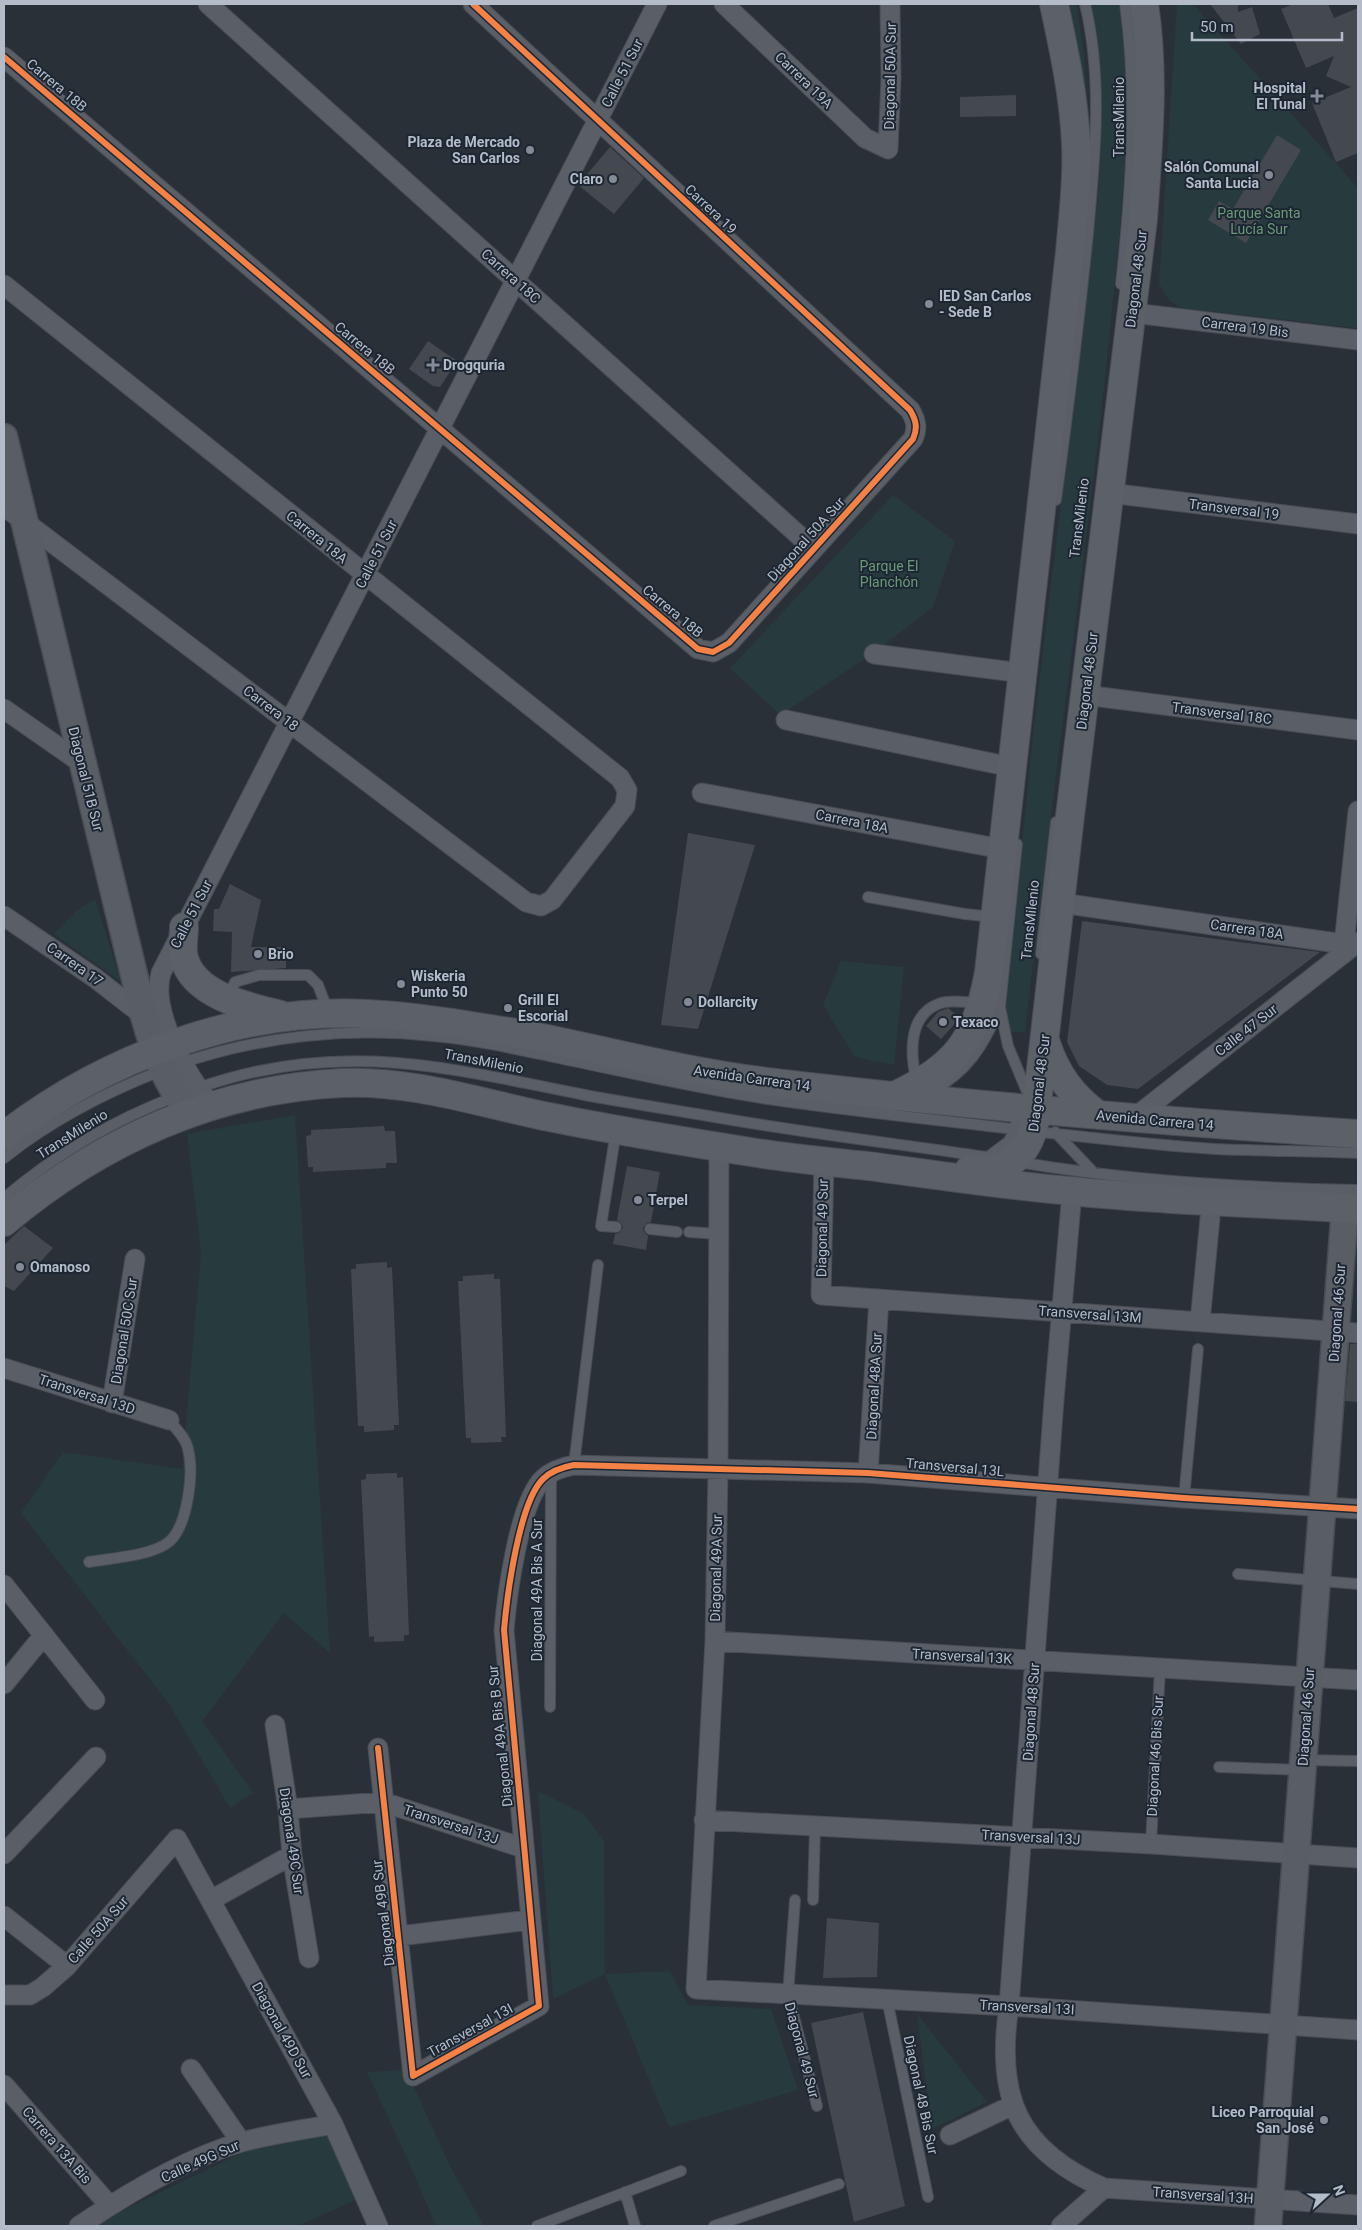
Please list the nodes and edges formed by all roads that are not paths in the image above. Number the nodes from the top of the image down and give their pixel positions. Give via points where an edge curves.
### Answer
1 (208, 4) edge
2 (473, 4) edge
3 (657, 4) edge
4 (724, 4) edge
5 (890, 4) edge
6 (1054, 4) edge
7 (1085, 4) edge
8 (1140, 4) edge
9 (4, 57) edge
10 (598, 120) junction
11 (888, 149) joint
12 (516, 280) junction
13 (4, 285) edge
14 (1127, 303) junction
15 (1358, 340) edge
16 (440, 429) junction
17 (4, 436) edge
18 (913, 439) joint
19 (1110, 493) junction
20 (1054, 511) dead end
21 (14, 514) edge
22 (1358, 524) edge
23 (814, 549) junction
24 (365, 575) junction
25 (713, 652) joint
26 (874, 654) dead end
27 (1022, 673) junction
28 (1085, 696) junction
29 (4, 709) edge
30 (786, 720) dead end
31 (290, 722) junction
32 (1358, 730) edge
33 (83, 764) junction
34 (1011, 767) junction
35 (702, 793) dead end
36 (1057, 810) dead end
37 (1358, 811) edge
38 (1010, 840) junction
39 (868, 897) dead end
40 (1061, 903) junction
41 (541, 906) joint
42 (4, 916) edge
43 (994, 917) junction
44 (184, 927) junction
45 (1349, 946) edge
46 (1039, 967) dead end
47 (227, 999) junction
48 (992, 1005) junction
49 (330, 1014) junction
50 (144, 1016) junction
51 (287, 1017) junction
52 (1039, 1041) junction
53 (168, 1057) junction
54 (902, 1099) junction
55 (193, 1101) junction
56 (1041, 1110) junction
57 (1134, 1118) junction
58 (1089, 1126) junction
59 (616, 1130) junction
60 (1358, 1134) edge
61 (4, 1136) edge
62 (719, 1147) junction
63 (1358, 1153) edge
64 (4, 1158) edge
65 (1000, 1159) junction
66 (824, 1161) junction
67 (1094, 1173) junction
68 (1072, 1192) junction
69 (4, 1198) edge
70 (1355, 1201) edge
71 (1210, 1218) dead end
72 (4, 1222) edge
73 (616, 1227) dead end
74 (650, 1229) dead end
75 (677, 1232) dead end
76 (689, 1232) dead end
77 (719, 1234) junction
78 (136, 1259) dead end
79 (598, 1265) dead end
80 (821, 1295) joint
81 (879, 1299) junction
82 (1062, 1312) junction
83 (1200, 1322) junction
84 (1347, 1332) edge
85 (1198, 1349) dead end
86 (4, 1368) edge
87 (112, 1402) junction
88 (170, 1420) joint
89 (574, 1465) junction
90 (718, 1469) junction
91 (551, 1473) junction
92 (868, 1473) junction
93 (1048, 1487) junction
94 (1184, 1498) junction
95 (1322, 1508) junction
96 (1358, 1509) edge
97 (89, 1562) dead end
98 (1238, 1574) dead end
99 (1316, 1580) junction
100 (4, 1584) edge
101 (1358, 1584) edge
102 (44, 1635) junction
103 (715, 1641) junction
104 (1035, 1660) junction
105 (1160, 1668) junction
106 (1309, 1677) junction
107 (1358, 1680) edge
108 (4, 1684) edge
109 (95, 1700) dead end
110 (550, 1707) dead end
111 (275, 1725) dead end
112 (378, 1748) dead end
113 (96, 1757) dead end
114 (1358, 1760) edge
115 (1302, 1765) junction
116 (1219, 1767) dead end
117 (383, 1802) junction
118 (288, 1809) junction
119 (704, 1820) junction
120 (815, 1826) junction
121 (1022, 1837) junction
122 (177, 1839) joint
123 (1151, 1844) junction
124 (523, 1848) junction
125 (1295, 1853) junction
126 (4, 1854) edge
127 (292, 1855) junction
128 (1358, 1858) edge
129 (211, 1900) junction
130 (795, 1900) dead end
131 (813, 1900) dead end
132 (4, 1916) edge
133 (530, 1920) junction
134 (399, 1936) junction
135 (309, 1958) dead end
136 (67, 1966) junction
137 (696, 1988) joint
138 (788, 1994) junction
139 (4, 1995) edge
140 (887, 1999) junction
141 (538, 2006) joint
142 (1009, 2006) junction
143 (1283, 2023) junction
144 (1358, 2030) edge
145 (191, 2069) dead end
146 (413, 2076) joint
147 (4, 2085) edge
148 (1013, 2105) junction
149 (817, 2106) dead end
150 (333, 2124) junction
151 (950, 2135) dead end
152 (242, 2142) junction
153 (681, 2171) dead end
154 (839, 2184) dead end
155 (1104, 2188) junction
156 (625, 2192) junction
157 (928, 2197) dead end
158 (1269, 2199) junction
159 (109, 2205) junction
160 (1358, 2205) edge
161 (79, 2226) edge
162 (378, 2226) edge
163 (537, 2226) edge
164 (634, 2226) edge
165 (714, 2226) edge
166 (1061, 2226) edge
167 (1268, 2226) edge

1 - 12 street, Carrera 18C
2 - 10 street, Carrera 19
3 - 10 street, Calle 51 Sur
4 - 11 street, Carrera 19A via 865,138
5 - 11 street, Diagonal 50A Sur
6 - 27 main road via 1074,110 1076,178
7 - 20 lane, TransMilenio via 1095,78 1096,146 1080,314
8 - 14 main road, Diagonal 48 Sur via 1149,72 1149,136 1143,219
9 - 16 street, Carrera 18B
10 - 12 street, Calle 51 Sur
10 - 18 street, Carrera 19 via 910,410 917,430
12 - 16 street, Calle 51 Sur
12 - 23 street, Carrera 18C
13 - 24 street, Carrera 18A
14 - 15 street, Carrera 19 Bis
14 - 19 main road, Diagonal 48 Sur
16 - 24 street, Calle 51 Sur
16 - 25 street, Carrera 18B via 698,649
17 - 21 street, Diagonal 51B Sur
18 - 23 street, Diagonal 50A Sur
19 - 22 street, Transversal 19
19 - 28 main road, Diagonal 48 Sur
21 - 31 street, Carrera 18
21 - 33 street, Diagonal 51B Sur
23 - 25 street, Diagonal 50A Sur via 729,643
24 - 31 street, Calle 51 Sur
24 - 41 street, Carrera 18A via 620,778 627,790 625,806 552,900
26 - 27 street
27 - 34 main road
28 - 32 street, Transversal 18C
28 - 40 main road, Diagonal 48 Sur
29 - 33 street
30 - 34 street
31 - 41 street, Carrera 18 via 526,902
31 - 44 street, Calle 51 Sur
33 - 50 street, Diagonal 51B Sur
34 - 38 main road
35 - 38 street, Carrera 18A
36 - 46 lane, TransMilenio
37 - 45 street
38 - 43 main road
38 - 48 lane, TransMilenio
39 - 43 lane
40 - 45 street, Carrera 18A
40 - 52 main road, Diagonal 48 Sur
42 - 50 street, Carrera 17
43 - 48 main road
44 - 47 main road via 183,951 187,966 208,988
44 - 53 street, Calle 51 Sur via 160,974 158,985
45 - 57 street, Calle 47 Sur
47 - 49 lane via 235,982 246,977 308,975 318,985
47 - 51 main road
48 - 54 main road via 964,1045 933,1076
48 - 54 lane via 954,1001 929,1008 917,1023 912,1039 913,1068
48 - 56 lane, TransMilenio via 1008,1046
49 - 51 main road, Avenida Carrera 14
49 - 54 main road, Avenida Carrera 14 via 364,1014 461,1024 710,1073
50 - 53 street, Diagonal 51B Sur
51 - 53 main road, Avenida Carrera 14 via 226,1028
52 - 56 main road, Diagonal 48 Sur
52 - 58 main road
53 - 54 lane, TransMilenio via 338,1034 403,1033 513,1048 680,1084 766,1098
53 - 55 street, Diagonal 51B Sur
53 - 61 main road, Avenida Carrera 14 via 103,1074 58,1098
53 - 64 lane, TransMilenio via 58,1120
54 - 56 main road, Avenida Carrera 14
54 - 56 lane, TransMilenio
55 - 59 main road via 316,1086 370,1084 452,1094
55 - 65 lane, TransMilenio via 283,1066 319,1061 389,1061 469,1072 711,1117
55 - 69 lane, TransMilenio via 104,1128 36,1172
55 - 72 main road via 99,1154 51,1185
56 - 58 main road, Avenida Carrera 14
56 - 65 main road, Diagonal 48 Sur via 1028,1146
56 - 67 lane, TransMilenio
57 - 58 main road, Avenida Carrera 14
57 - 60 main road, Avenida Carrera 14
58 - 63 lane via 1213,1148
59 - 62 main road
59 - 73 lane via 601,1226
62 - 66 main road
62 - 77 street, Diagonal 49A Sur
65 - 66 main road, Diagonal 48 Sur via 990,1169 975,1170 909,1163
65 - 67 lane, TransMilenio
66 - 68 main road
66 - 80 street, Diagonal 49 Sur
67 - 70 lane, TransMilenio via 1221,1184
68 - 70 main road
68 - 82 street, Diagonal 48 Sur
70 - 84 street, Diagonal 46 Sur
71 - 83 street
74 - 75 lane
76 - 77 lane
77 - 90 street, Diagonal 49A Sur
78 - 87 street, Diagonal 50C Sur
79 - 89 lane
80 - 81 street, Transversal 13M
81 - 82 street, Transversal 13M
81 - 92 street, Diagonal 48A Sur
82 - 83 street, Transversal 13M
82 - 93 street, Diagonal 48 Sur
83 - 84 street, Transversal 13M
84 - 95 street, Diagonal 46 Sur
85 - 94 lane
86 - 87 street, Transversal 13D
87 - 88 street, Transversal 13D
88 - 97 lane via 188,1447 192,1468 183,1517 170,1540 149,1551
89 - 90 street, Transversal 13L
89 - 91 street, Transversal 13L
90 - 92 street, Transversal 13L
90 - 103 street, Diagonal 49A Sur
91 - 110 lane, Diagonal 49A Bis A Sur
91 - 124 street, Diagonal 49A Bis B Sur via 534,1491 520,1533 508,1585 504,1630
92 - 93 street, Transversal 13L
93 - 94 street, Transversal 13L
93 - 104 street, Diagonal 48 Sur
94 - 95 street, Transversal 13L
95 - 96 street, Transversal 13L
95 - 99 street, Diagonal 46 Sur
98 - 99 lane
99 - 101 lane
99 - 106 street, Diagonal 46 Sur
100 - 102 street
102 - 108 street
102 - 109 street
103 - 104 street, Transversal 13K
103 - 119 street, Diagonal 49A Sur
104 - 105 street, Transversal 13K
104 - 121 street, Diagonal 48 Sur
105 - 106 street, Transversal 13K
105 - 123 lane, Diagonal 46 Bis Sur
106 - 107 street, Transversal 13K
106 - 115 street, Diagonal 46 Sur
111 - 118 street, Diagonal 49C Sur
112 - 117 street, Diagonal 49B Sur
113 - 126 street
114 - 115 lane
115 - 116 lane
115 - 125 street, Diagonal 46 Sur
117 - 118 street, Transversal 13J
117 - 124 street, Transversal 13J
117 - 134 street, Diagonal 49B Sur
118 - 127 street, Diagonal 49C Sur
119 - 120 street, Transversal 13J
119 - 137 street, Diagonal 49A Sur
120 - 121 street, Transversal 13J
120 - 131 lane
121 - 123 street, Transversal 13J
121 - 142 street, Diagonal 48 Sur
122 - 129 street, Diagonal 49D Sur
122 - 136 street, Calle 50A Sur
123 - 125 street, Transversal 13J
124 - 133 street, Diagonal 49A Bis B Sur
125 - 128 street, Transversal 13J
125 - 143 street, Diagonal 46 Sur
127 - 129 street
127 - 135 street, Diagonal 49C Sur
129 - 150 street, Diagonal 49D Sur
130 - 138 lane, Diagonal 49 Sur
132 - 136 street
133 - 134 street
133 - 141 street, Diagonal 49A Bis B Sur
134 - 146 street, Diagonal 49B Sur
136 - 139 street, Calle 50A Sur via 30,1994
137 - 138 street, Transversal 13I
138 - 140 street, Transversal 13I
138 - 149 lane, Diagonal 49 Sur
140 - 142 street, Transversal 13I
140 - 157 lane, Diagonal 48 Bis Sur
141 - 146 street, Transversal 13I
142 - 143 street, Transversal 13I
142 - 148 street, Diagonal 48 Sur via 1005,2068
143 - 144 street, Transversal 13I
143 - 158 street, Diagonal 46 Sur
145 - 152 street
147 - 159 street, Carrera 13A Bis
148 - 151 street
148 - 155 street, Diagonal 48 Sur via 1035,2142 1055,2162
150 - 152 street, Calle 49G Sur
150 - 162 street, Diagonal 49D Sur
152 - 159 street, Calle 49G Sur via 192,2162
153 - 156 lane
154 - 165 lane
155 - 158 street, Transversal 13H
155 - 166 street
156 - 163 lane
156 - 164 lane
158 - 160 street, Transversal 13H
158 - 167 street, Diagonal 46 Sur
159 - 161 street, Calle 49G Sur

